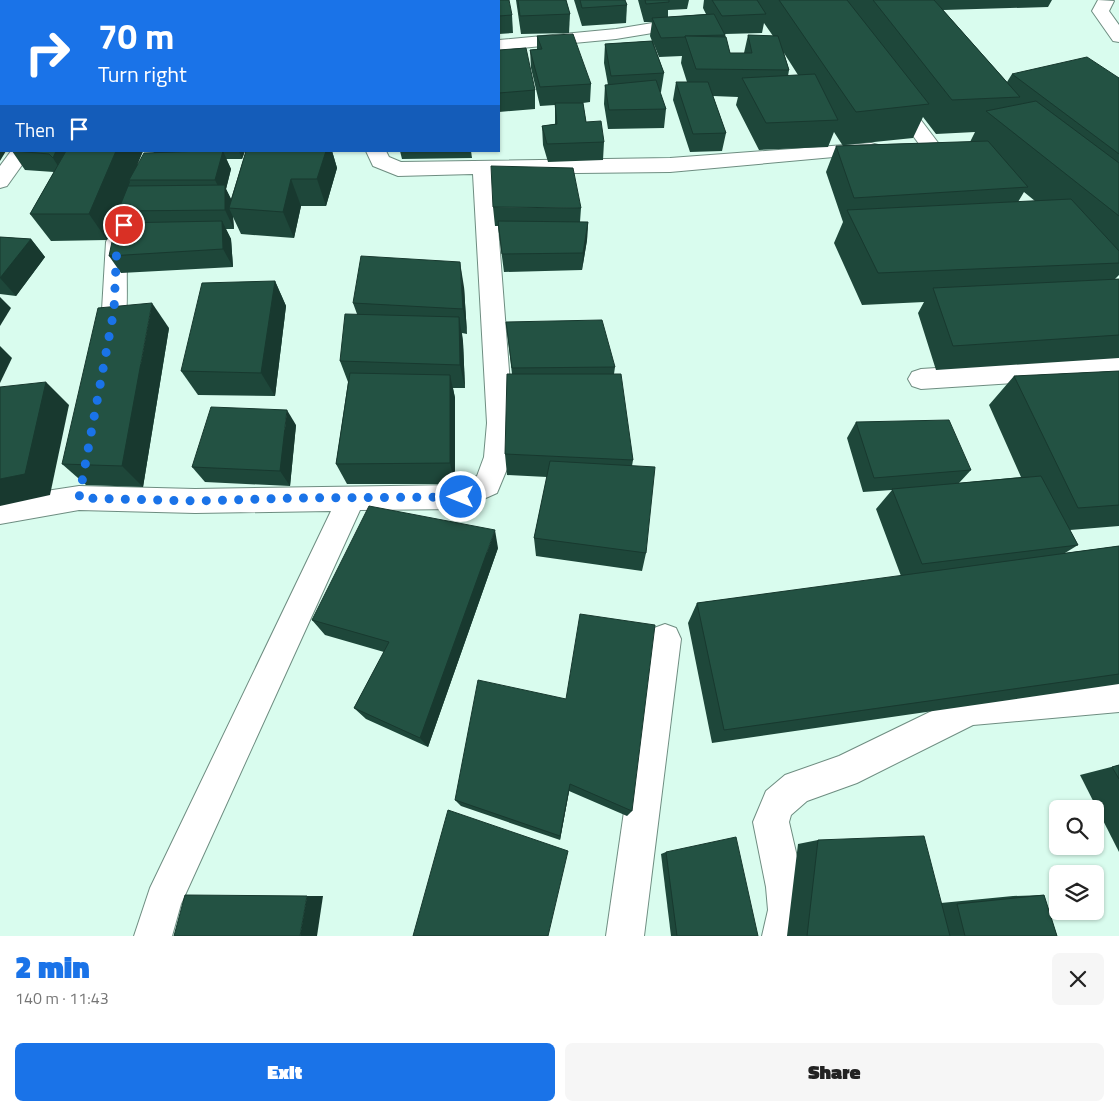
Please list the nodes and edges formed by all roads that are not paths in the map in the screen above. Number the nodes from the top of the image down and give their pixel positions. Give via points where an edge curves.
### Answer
1 (1109, 2) edge
2 (696, 21) edge
3 (1119, 37) edge
4 (500, 45) edge
5 (888, 88) edge
6 (21, 152) edge
7 (376, 152) edge
8 (483, 168) junction
9 (0, 181) edge
10 (130, 208) edge
11 (104, 361) edge
12 (1119, 366) edge
13 (921, 379) dead end
14 (351, 498) junction
15 (0, 512) edge
16 (665, 639) dead end
17 (1119, 696) edge
18 (153, 936) edge
19 (625, 936) edge
20 (781, 936) edge

1 - 3 street via 1100,11
2 - 4 street via 616,34
5 - 8 street via 918,146 670,165
6 - 9 street
7 - 8 street via 380,161 398,168
8 - 14 street via 500,423 498,457 491,475 487,484 461,497
10 - 11 street via 117,242 114,310
12 - 13 street
14 - 15 street via 195,501 80,489
14 - 18 street via 163,901
16 - 19 street
17 - 20 street via 971,709 845,771 797,787 778,803 771,822 787,910

